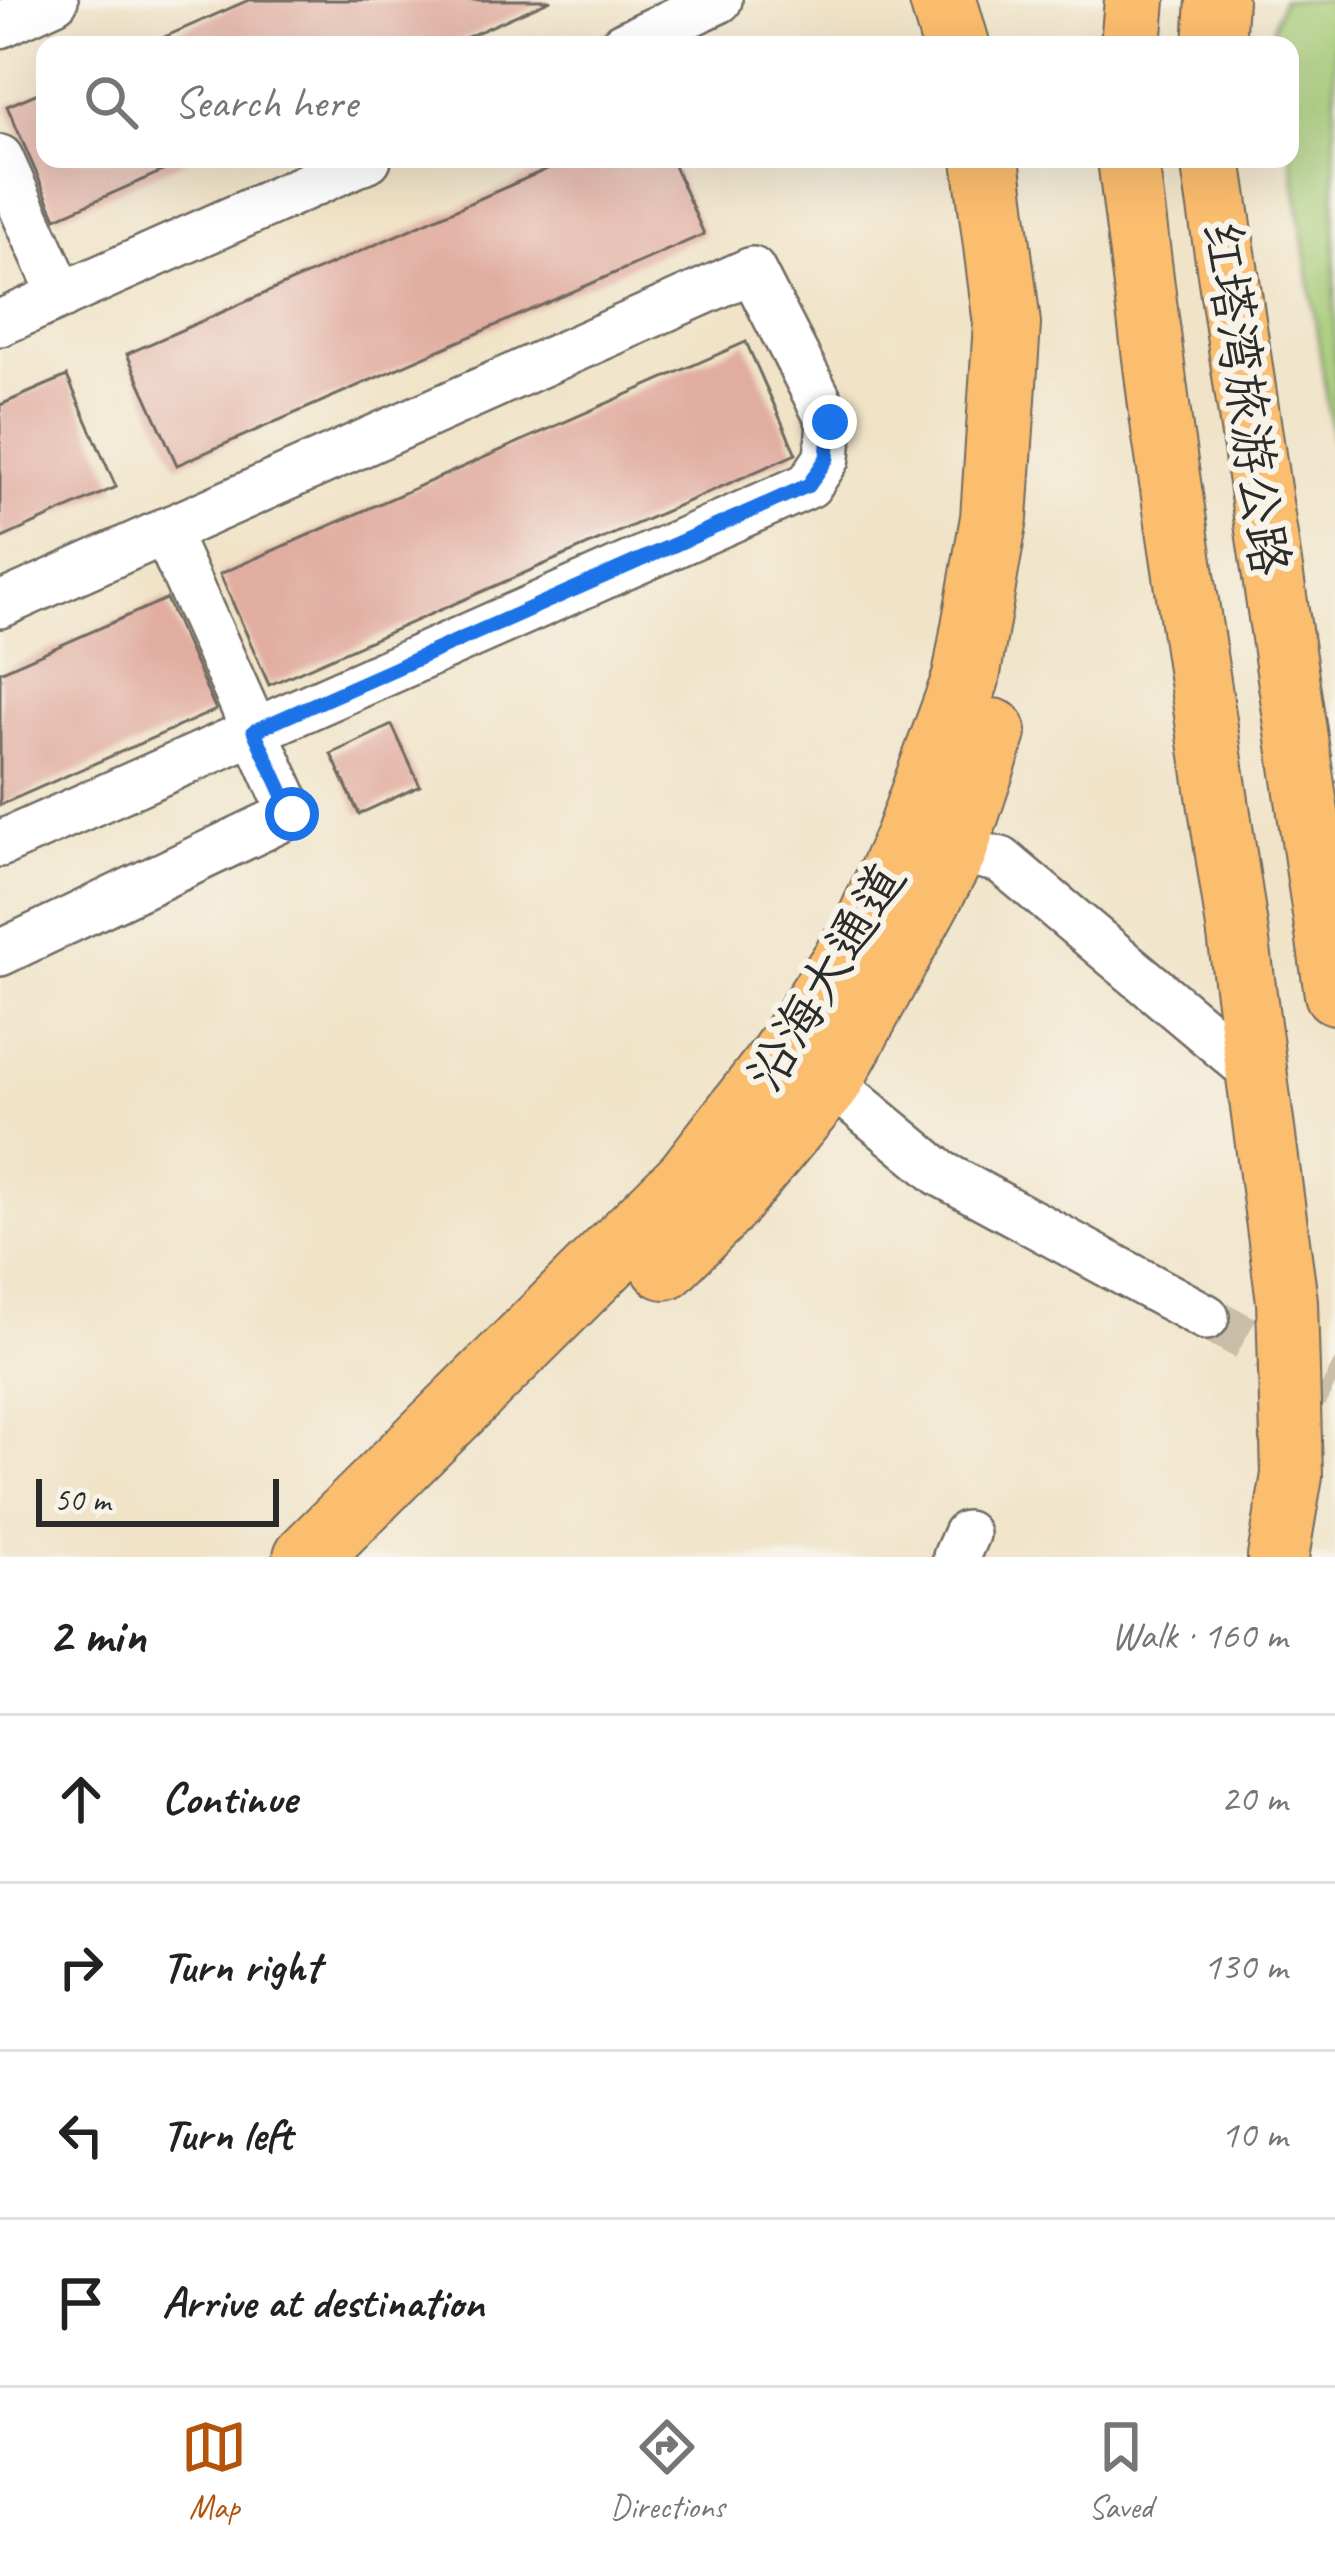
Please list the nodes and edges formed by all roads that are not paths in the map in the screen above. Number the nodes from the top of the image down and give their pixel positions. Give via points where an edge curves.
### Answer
1 (55, 0) edge
2 (719, 0) edge
3 (943, 0) edge
4 (990, 0) edge
5 (1135, 0) edge
6 (643, 24) edge
7 (0, 25) edge
8 (953, 36) edge
9 (1000, 36) edge
10 (1133, 36) edge
11 (0, 158) edge
12 (348, 168) edge
13 (987, 168) edge
14 (1033, 168) edge
15 (1129, 168) edge
16 (1212, 168) edge
17 (62, 296) junction
18 (0, 323) edge
19 (165, 532) junction
20 (0, 605) edge
21 (254, 731) junction
22 (0, 844) edge
23 (931, 844) junction
24 (0, 952) edge
25 (1335, 994) edge
26 (1257, 1075) junction
27 (829, 1081) junction
28 (1206, 1317) tunnel mouth
29 (307, 1557) edge
30 (365, 1557) edge
31 (1278, 1557) edge

1 - 7 street
2 - 6 street
3 - 8 highway
4 - 9 highway
5 - 10 main road
11 - 17 street
12 - 17 street
13 - 23 highway, 沿海大通道 via 1006,324 994,518
14 - 23 highway, 沿海大通道 via 1046,327 1037,521 1006,691
15 - 26 main road
16 - 25 main road, 红塔湾旅游公路
17 - 18 street
19 - 20 street
19 - 21 street
19 - 21 street via 752,270 830,422 827,458 809,485
21 - 22 street
21 - 24 street via 292,814
23 - 26 street via 1000,860
23 - 27 highway, 沿海大通道
23 - 29 highway, 沿海大通道 via 689,1178
26 - 31 main road via 1287,1301 1292,1475
27 - 28 street via 940,1173
27 - 30 highway, 沿海大通道 via 723,1208

